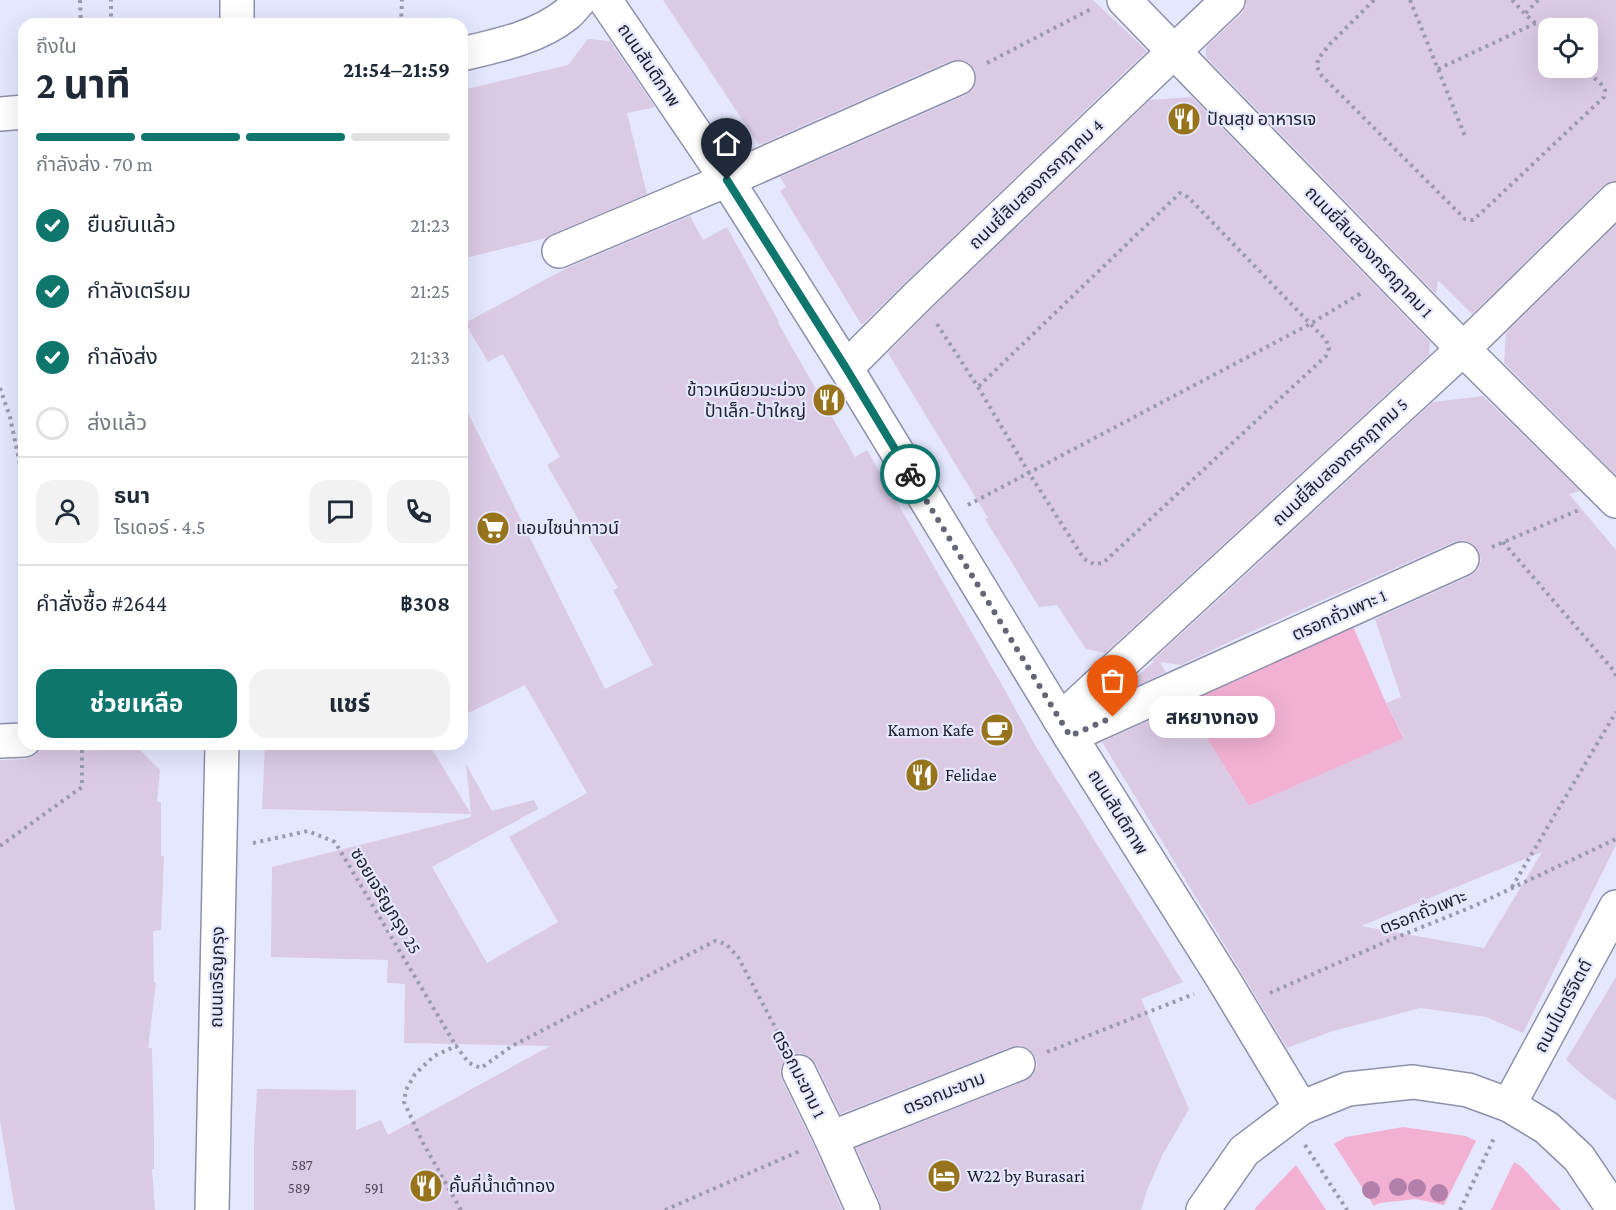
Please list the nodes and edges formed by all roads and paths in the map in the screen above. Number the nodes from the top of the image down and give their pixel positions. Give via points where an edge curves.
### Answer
1 (80, 0) edge
2 (111, 0) edge
3 (237, 0) edge
4 (402, 0) edge
5 (580, 0) edge
6 (605, 0) edge
7 (1228, 0) edge
8 (1374, 0) edge
9 (1410, 0) edge
10 (1512, 0) edge
11 (1538, 0) edge
12 (1111, 3) edge
13 (1525, 14) junction
14 (81, 18) edge
15 (111, 18) edge
16 (237, 18) edge
17 (401, 18) edge
18 (1536, 23) joint
19 (1175, 52) junction
20 (468, 53) edge
21 (1438, 69) junction
22 (958, 78) joint
23 (1594, 78) edge
24 (18, 112) edge
25 (0, 114) edge
26 (1465, 136) dead end
27 (727, 180) junction
28 (1616, 199) edge
29 (558, 251) dead end
30 (1391, 274) junction
31 (918, 296) junction
32 (1310, 324) junction
33 (1463, 349) junction
34 (846, 368) junction
35 (978, 387) junction
36 (0, 388) edge
37 (18, 454) edge
38 (1029, 473) junction
39 (1613, 499) edge
40 (938, 520) junction
41 (1503, 542) junction
42 (1462, 559) joint
43 (1616, 676) edge
44 (1616, 712) edge
45 (1065, 728) junction
46 (18, 740) edge
47 (0, 741) edge
48 (82, 750) edge
49 (222, 750) edge
50 (1616, 839) edge
51 (0, 846) edge
52 (220, 850) junction
53 (1512, 889) junction
54 (1616, 907) edge
55 (1232, 994) junction
56 (456, 1046) junction
57 (1018, 1064) joint
58 (799, 1072) joint
59 (1509, 1105) junction
60 (1294, 1113) junction
61 (831, 1138) junction
62 (212, 1210) edge
63 (461, 1210) edge
64 (664, 1210) edge
65 (863, 1210) edge
66 (1203, 1210) edge
67 (1347, 1210) edge
68 (1460, 1210) edge
69 (1614, 1210) edge

1 - 14 path
2 - 15 path
3 - 16 street
4 - 17 path
5 - 20 street via 536,33
6 - 27 street, ถนนสันติภาพ
7 - 19 street, ถนนยี่สิบสองกรกฎาคม 4
8 - 23 path via 1330,44 1318,59 1317,67 1465,219 1473,220 1604,97 1605,90
9 - 21 path
10 - 13 path
11 - 13 path
12 - 19 street, ถนนยี่สิบสองกรกฎาคม 1
12 - 22 path
13 - 18 path
18 - 21 path
19 - 30 street, ถนนยี่สิบสองกรกฎาคม 1
19 - 31 street, ถนนยี่สิบสองกรกฎาคม 4
21 - 26 path
22 - 27 street
24 - 25 street
27 - 29 street
27 - 34 street, ถนนสันติภาพ
28 - 33 street, ถนนยี่สิบสองกรกฎาคม 5
30 - 32 path
30 - 33 street, ถนนยี่สิบสองกรกฎาคม 1
31 - 34 street, ถนนยี่สิบสองกรกฎาคม 4
31 - 35 path
32 - 35 path via 1180,193
32 - 38 path
32 - 38 path via 1326,340 1326,356 1103,563 1084,559
33 - 39 street, ถนนยี่สิบสองกรกฎาคม 1
33 - 45 street, ถนนยี่สิบสองกรกฎาคม 5
34 - 40 street, ถนนสันติภาพ
35 - 38 path
36 - 37 path
38 - 40 path
39 - 41 path
40 - 45 street, ถนนสันติภาพ
41 - 42 path
41 - 43 path
42 - 45 street, ตรอกถั่วเพาะ 1
44 - 53 path
45 - 55 street, ถนนสันติภาพ
46 - 47 street
48 - 51 path via 82,787
49 - 52 street, ถนนเจริญกรุง
50 - 53 path, ตรอกถั่วเพาะ
52 - 56 path, ซอยเจริญกรุง 25 via 308,831 334,842
52 - 62 street, ถนนเจริญกรุง
53 - 55 path, ตรอกถั่วเพาะ via 1390,940
54 - 59 street, ถนนไมตรีจิตต์
55 - 57 path
55 - 60 street, ถนนสันติภาพ
56 - 58 path, ตรอกมะขาม 1 via 469,1063 481,1068 512,1046 715,941 726,944 738,957
56 - 63 path via 434,1056 415,1074 404,1102
57 - 61 street, ตรอกมะขาม
58 - 61 street, ตรอกมะขาม 1
59 - 60 street via 1468,1090 1413,1082 1348,1089
59 - 68 path
59 - 69 street via 1547,1128 1579,1158
60 - 66 street via 1244,1151
60 - 67 path
61 - 64 path
61 - 65 street, ตรอกมะขาม 1

